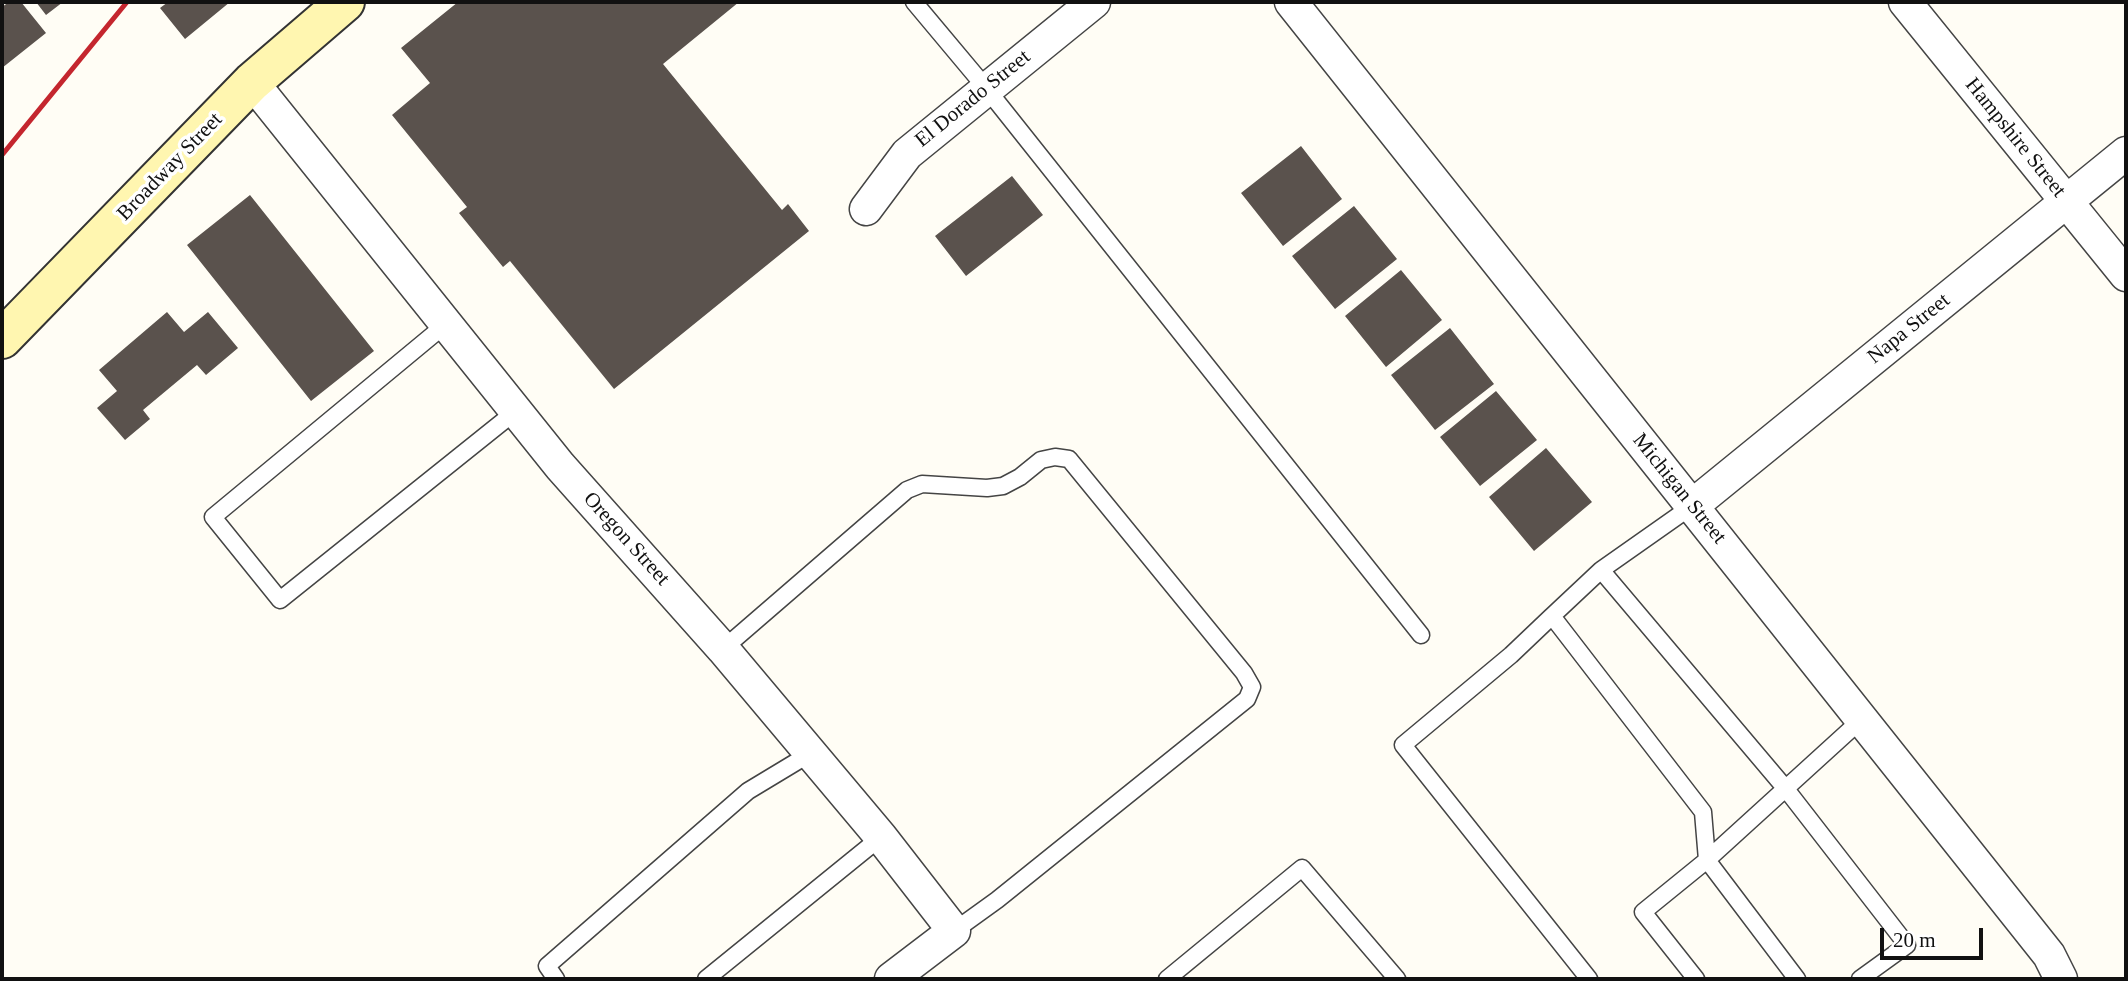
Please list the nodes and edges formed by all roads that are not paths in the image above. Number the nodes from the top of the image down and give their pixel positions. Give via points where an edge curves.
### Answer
1 (345, 2) edge
2 (914, 2) edge
3 (1094, 2) edge
4 (1291, 2) edge
5 (1905, 2) edge
6 (252, 82) junction
7 (986, 88) junction
8 (2126, 153) edge
9 (2067, 202) junction
10 (866, 209) dead end
11 (2126, 275) edge
12 (446, 324) junction
13 (2, 339) edge
14 (516, 411) junction
15 (1692, 506) junction
16 (1601, 570) junction
17 (1552, 616) junction
18 (1421, 635) dead end
19 (723, 649) junction
20 (1862, 719) junction
21 (811, 753) junction
22 (1786, 789) junction
23 (881, 836) junction
24 (1707, 860) junction
25 (954, 931) junction
26 (556, 979) edge
27 (706, 979) edge
28 (891, 979) edge
29 (1167, 979) edge
30 (1397, 979) edge
31 (1589, 979) edge
32 (1696, 979) edge
33 (1797, 979) edge
34 (1860, 979) edge
35 (2061, 979) edge

1 - 6 main road, Broadway Street
2 - 7 lane
3 - 7 street, El Dorado Street
4 - 15 street, Michigan Street
5 - 9 street, Hampshire Street
6 - 12 street, Oregon Street
6 - 13 main road, Broadway Street
7 - 10 street, El Dorado Street via 907,154
7 - 18 lane
8 - 9 street, Napa Street
9 - 11 street, Hampshire Street
9 - 15 street, Napa Street
12 - 14 street, Oregon Street
12 - 14 lane via 213,517 280,600
14 - 19 street, Oregon Street via 559,466
15 - 16 lane
15 - 20 street, Michigan Street
16 - 17 lane
16 - 22 lane
17 - 24 lane via 1703,812
17 - 31 lane via 1403,746
19 - 21 street, Oregon Street
19 - 25 lane via 907,490 922,484 1003,486 1041,460 1069,459 1252,687 1247,699
20 - 22 lane
20 - 35 street, Michigan Street via 2049,955
21 - 23 street, Oregon Street
21 - 26 lane via 748,791 547,966
22 - 24 lane
22 - 34 lane via 1907,945
23 - 25 street, Oregon Street
23 - 27 lane
24 - 32 lane via 1643,912
24 - 33 lane
25 - 28 street
29 - 30 lane via 1301,868

